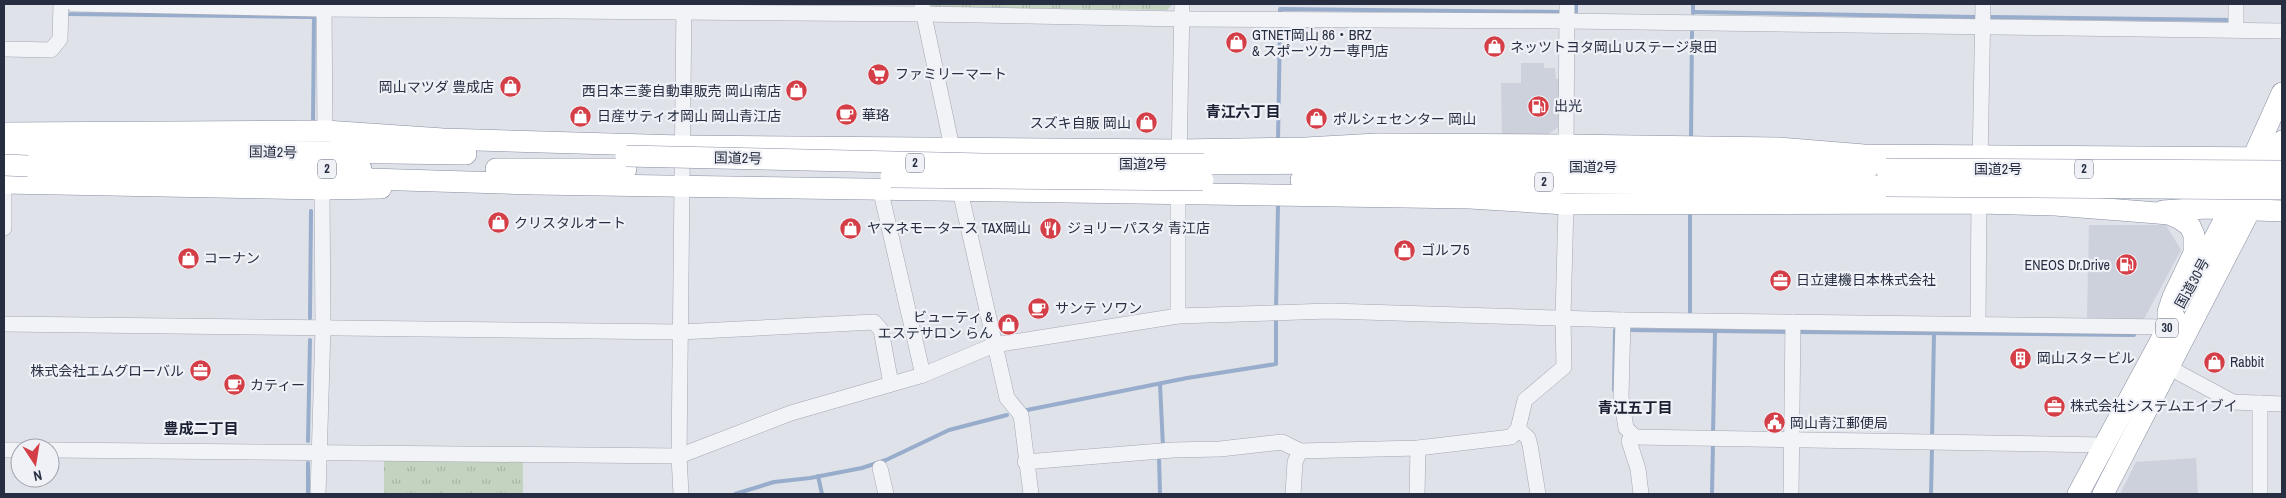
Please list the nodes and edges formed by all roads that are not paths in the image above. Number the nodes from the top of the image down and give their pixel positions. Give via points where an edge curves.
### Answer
1 (61, 4) edge
2 (74, 4) edge
3 (1567, 4) edge
4 (1983, 4) edge
5 (319, 8) edge
6 (684, 8) edge
7 (922, 9) edge
8 (1182, 11) edge
9 (2236, 18) edge
10 (1567, 21) junction
11 (1982, 26) junction
12 (2282, 31) edge
13 (4, 49) edge
14 (2282, 93) edge
15 (325, 131) junction
16 (4, 133) edge
17 (443, 140) junction
18 (1566, 145) junction
19 (680, 146) junction
20 (4, 148) edge
21 (952, 148) junction
22 (1306, 148) junction
23 (1179, 150) junction
24 (122, 151) junction
25 (1980, 155) junction
26 (29, 157) junction
27 (2280, 157) edge
28 (2251, 158) junction
29 (4, 161) edge
30 (626, 162) junction
31 (1479, 166) junction
32 (348, 169) junction
33 (1204, 172) junction
34 (4, 177) edge
35 (1886, 177) junction
36 (534, 184) junction
37 (682, 185) junction
38 (1758, 185) junction
39 (880, 188) junction
40 (2282, 188) edge
41 (322, 189) junction
42 (960, 189) junction
43 (1178, 192) junction
44 (1470, 198) junction
45 (1979, 203) junction
46 (1566, 204) junction
47 (2240, 210) junction
48 (2282, 211) edge
49 (2145, 212) junction
50 (4, 228) edge
51 (1178, 316) junction
52 (1563, 318) junction
53 (1978, 323) junction
54 (4, 324) edge
55 (1623, 326) junction
56 (2168, 327) junction
57 (1793, 328) junction
58 (323, 329) junction
59 (680, 332) junction
60 (994, 344) junction
61 (2168, 367) junction
62 (923, 375) junction
63 (891, 384) junction
64 (2260, 403) junction
65 (2282, 404) edge
66 (1518, 429) junction
67 (1632, 434) junction
68 (1792, 439) junction
69 (2104, 445) junction
70 (1418, 448) junction
71 (60, 450) edge
72 (1300, 451) junction
73 (318, 452) junction
74 (678, 456) junction
75 (1025, 462) junction
76 (880, 468) dead end
77 (318, 494) edge
78 (681, 494) edge
79 (886, 494) edge
80 (1031, 494) edge
81 (1294, 494) edge
82 (1417, 494) edge
83 (1538, 494) edge
84 (1641, 494) edge
85 (1791, 494) edge
86 (2078, 494) edge
87 (2103, 494) edge
88 (2260, 494) edge

1 - 13 street via 60,39 51,50
2 - 5 street
3 - 10 street
4 - 11 street
5 - 6 street
5 - 15 street
6 - 7 street
6 - 19 street
7 - 8 street
7 - 21 street
8 - 10 street
8 - 23 street
9 - 11 street
9 - 12 street
10 - 11 street
10 - 18 street
11 - 25 street
14 - 28 highway, 国道30号 / 30
15 - 16 highway
15 - 17 highway
17 - 19 highway
17 - 24 highway via 211,141
18 - 22 highway via 1377,144
18 - 25 highway via 1778,148 1864,155
19 - 21 highway
19 - 37 street
20 - 26 highway, 国道2号 / 2
21 - 23 highway
21 - 42 street
22 - 23 highway
22 - 31 highway via 1349,153 1451,156
23 - 43 street
24 - 26 highway, 国道2号 / 2
24 - 30 highway, 国道2号 / 2
25 - 28 highway
25 - 45 street
26 - 32 highway, 国道2号 / 2
26 - 34 highway, 国道2号 / 2, bridge
27 - 28 highway
27 - 35 highway, 国道2号 / 2, bridge
27 - 47 highway, 国道30号 / 30
28 - 47 highway, 国道30号 / 30
29 - 34 street
30 - 32 highway, 国道2号 / 2
30 - 33 highway, 国道2号 / 2, bridge via 984,164
31 - 33 highway, 国道2号 / 2 via 1339,162
31 - 35 highway, 国道2号 / 2
32 - 36 highway via 369,179
33 - 38 highway, 国道2号 / 2
34 - 41 highway
34 - 50 street
35 - 38 highway, 国道2号 / 2
35 - 40 highway, 国道2号 / 2, bridge
36 - 37 highway
36 - 41 highway
37 - 39 highway
37 - 59 street
38 - 44 highway via 1670,194 1521,194
39 - 42 highway
39 - 62 street
41 - 58 street
42 - 43 highway
42 - 60 street
43 - 44 highway
43 - 51 street
44 - 46 highway
45 - 46 highway
45 - 49 highway
45 - 53 street
46 - 52 street
47 - 48 highway
47 - 49 highway via 2206,208
47 - 56 highway, 国道30号 / 30
47 - 61 highway, 国道30号 / 30
49 - 56 highway via 2169,214 2190,226 2194,234 2194,253 2173,297
51 - 52 street via 1330,311
51 - 60 street
52 - 55 street
52 - 66 street via 1564,367 1525,400
53 - 56 street
53 - 57 street
54 - 58 street
55 - 57 street via 1689,321
55 - 67 street via 1621,397 1626,428
56 - 69 highway, 国道30号 / 30
57 - 68 street
58 - 59 street
58 - 73 street
59 - 63 street via 874,322 881,330
59 - 74 street
60 - 62 street
60 - 75 street via 1007,398 1021,415
61 - 64 street via 2233,402
61 - 87 highway, 国道30号 / 30
62 - 63 street
63 - 74 street via 791,413
64 - 65 street
64 - 88 street
66 - 70 street via 1511,437
66 - 83 street via 1528,438
67 - 68 street via 1636,437
67 - 84 street via 1629,441 1638,469
68 - 69 street
68 - 85 street
69 - 86 highway, 国道30号 / 30
70 - 72 street
70 - 82 street
71 - 73 street
72 - 75 street via 1282,442
72 - 81 street via 1295,462
73 - 74 street
73 - 77 street
74 - 78 street
75 - 80 street
76 - 79 street

